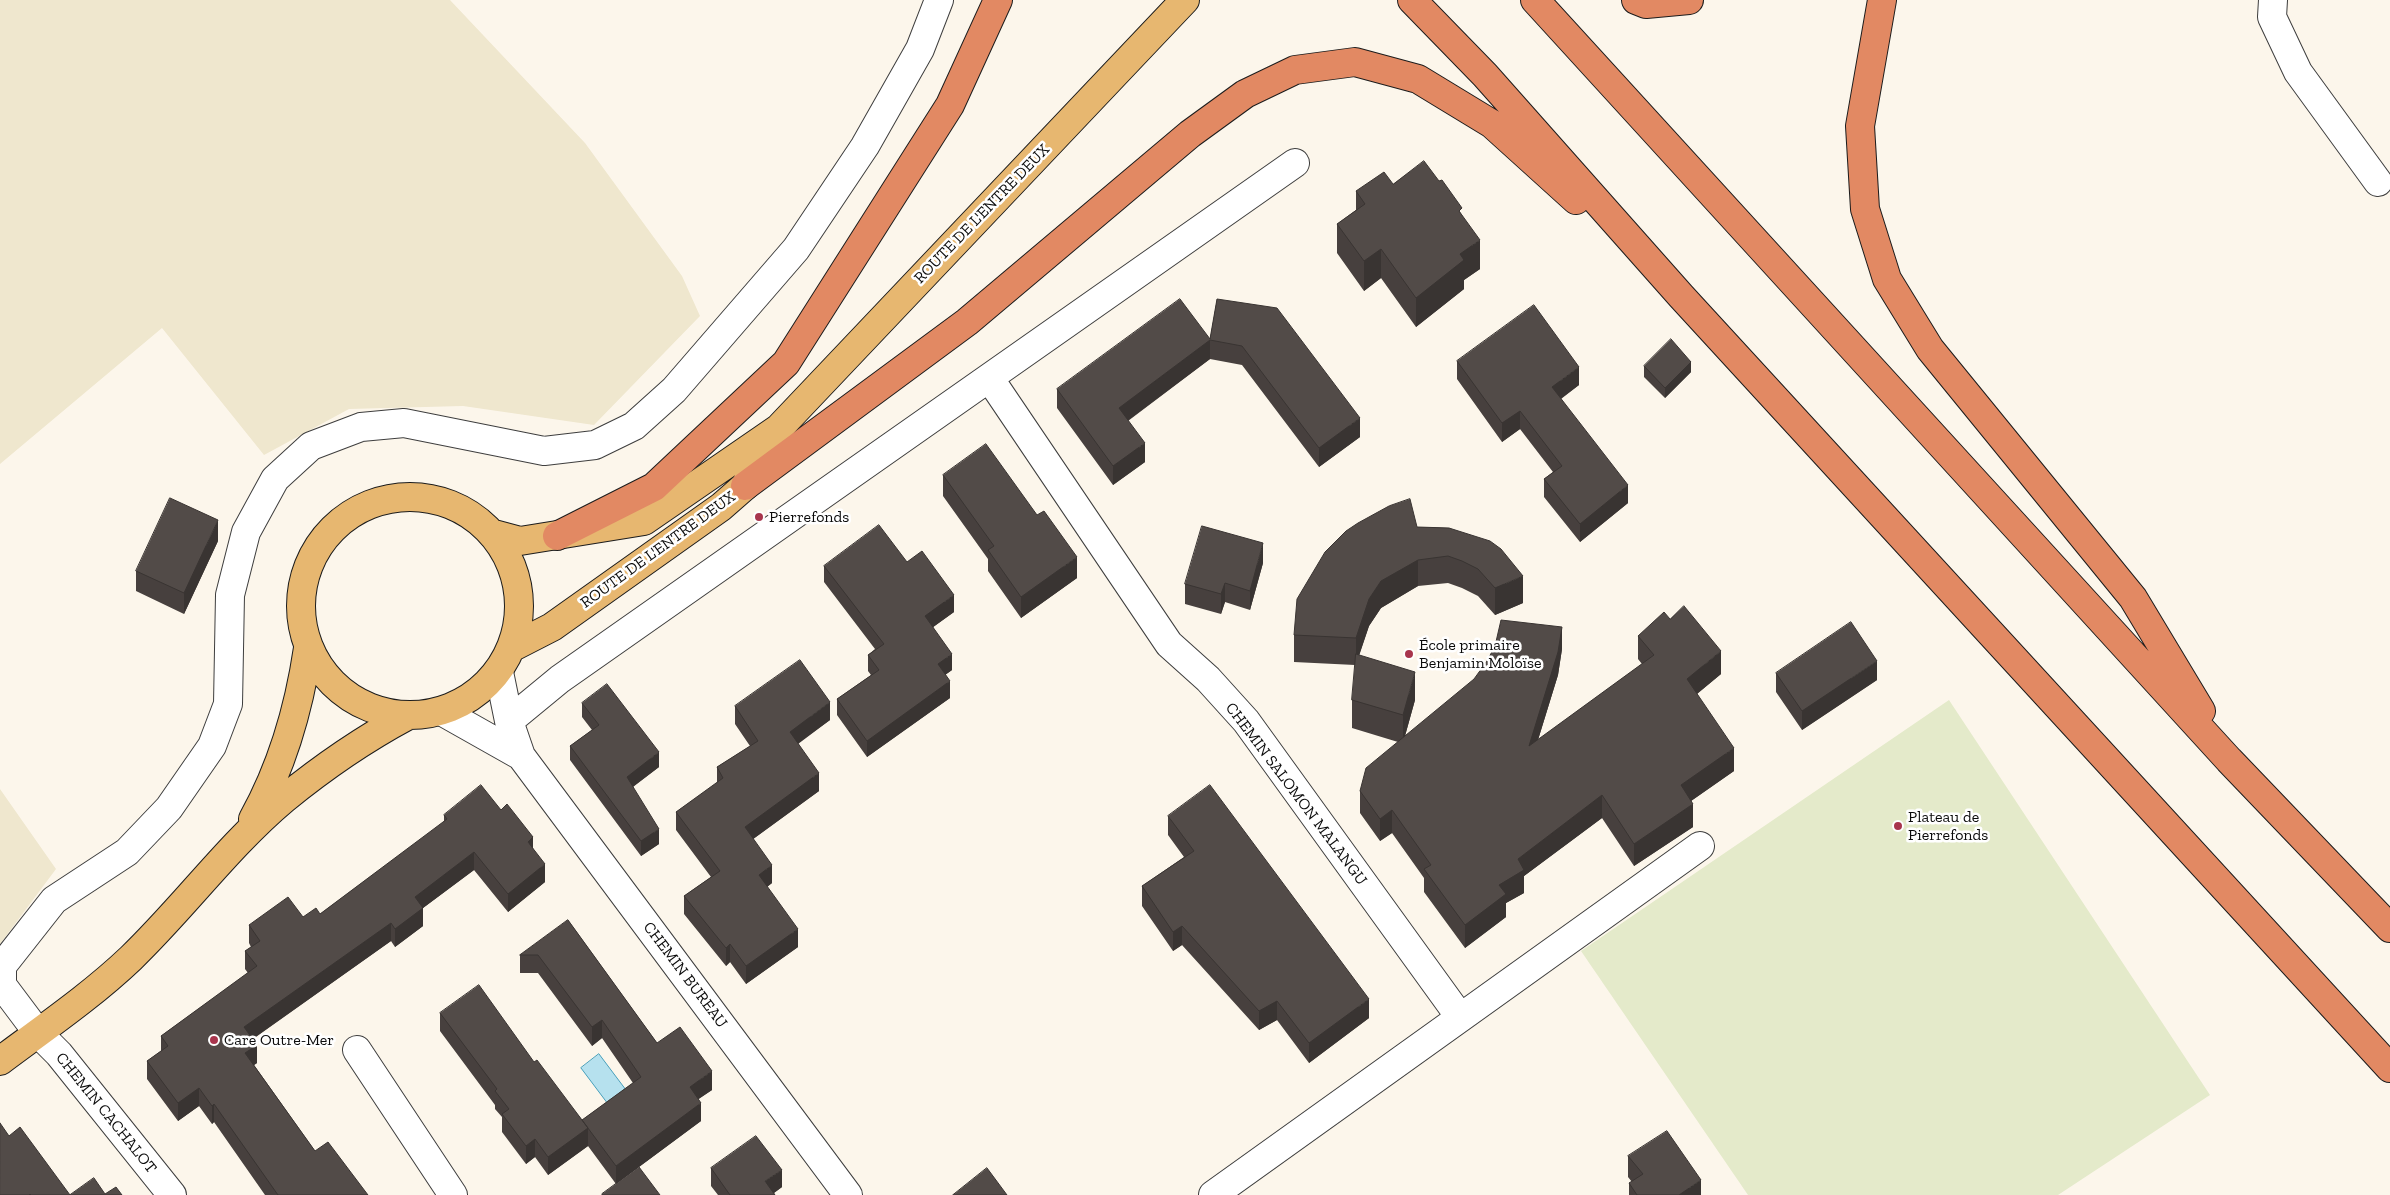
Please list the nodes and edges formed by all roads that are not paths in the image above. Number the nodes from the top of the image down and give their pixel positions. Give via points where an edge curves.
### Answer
1 (939, 0) edge
2 (998, 0) edge
3 (1186, 0) edge
4 (1412, 0) edge
5 (1535, 0) edge
6 (1636, 0) edge
7 (1689, 0) edge
8 (1882, 0) edge
9 (2273, 0) edge
10 (1295, 163) dead end
11 (2378, 182) dead end
12 (1681, 296) junction
13 (990, 379) junction
14 (779, 428) junction
15 (745, 486) junction
16 (494, 534) junction
17 (557, 536) junction
18 (513, 647) junction
19 (308, 648) junction
20 (499, 672) junction
21 (442, 712) junction
22 (407, 716) junction
23 (509, 720) junction
24 (520, 756) junction
25 (2229, 760) junction
26 (240, 842) junction
27 (1700, 846) dead end
28 (2390, 928) edge
29 (1460, 1016) junction
30 (38, 1033) junction
31 (356, 1050) dead end
32 (0, 1062) edge
33 (2390, 1068) edge
34 (172, 1195) edge
35 (452, 1195) edge
36 (848, 1195) edge
37 (1213, 1195) edge

1 - 30 street, CHEMIN CACHALOT via 920,48 865,146 796,249 674,390 634,426 595,445 544,451 404,423 361,428 311,446 275,479 246,532 230,595 228,704 212,746 169,808 127,852 54,900 2,966 2,985
2 - 17 highway via 950,105 786,363 654,486
3 - 14 main road, ROUTE DE L'ENTRE DEUX
4 - 12 highway via 1485,75
5 - 25 highway
6 - 7 highway via 1646,4
8 - 25 highway via 1860,126 1866,209 1887,280 1930,349 2133,598
9 - 11 street via 2272,17 2298,72
10 - 13 street
12 - 15 highway via 1492,124 1418,80 1355,62 1296,70 1245,94 1190,134 967,322
12 - 33 highway
13 - 23 street via 560,679
13 - 29 street, CHEMIN SALOMON MALANGU via 1169,644 1208,679 1246,722
14 - 15 main road, ROUTE DE L'ENTRE DEUX
14 - 17 main road, ROUTE DE L'ENTRE DEUX via 644,521
15 - 18 main road, ROUTE DE L'ENTRE DEUX via 721,507 552,627
16 - 17 main road, ROUTE DE L'ENTRE DEUX via 520,541
16 - 18 main road via 514,568 521,608
16 - 19 main road via 463,510 426,498 388,499 352,513 323,539 305,572 300,611
18 - 20 main road
19 - 22 main road via 331,683 366,707
19 - 26 main road via 295,720 270,788
20 - 21 main road via 474,696
20 - 23 street, CHEMIN BUREAU
21 - 22 main road
21 - 24 street, CHEMIN BUREAU
22 - 26 main road via 368,737 284,799
23 - 24 street, CHEMIN BUREAU
24 - 36 street, CHEMIN BUREAU
25 - 28 highway
26 - 30 main road via 131,958
27 - 29 street
29 - 37 street
30 - 32 main road
30 - 34 street, CHEMIN CACHALOT via 59,1054
31 - 35 street

